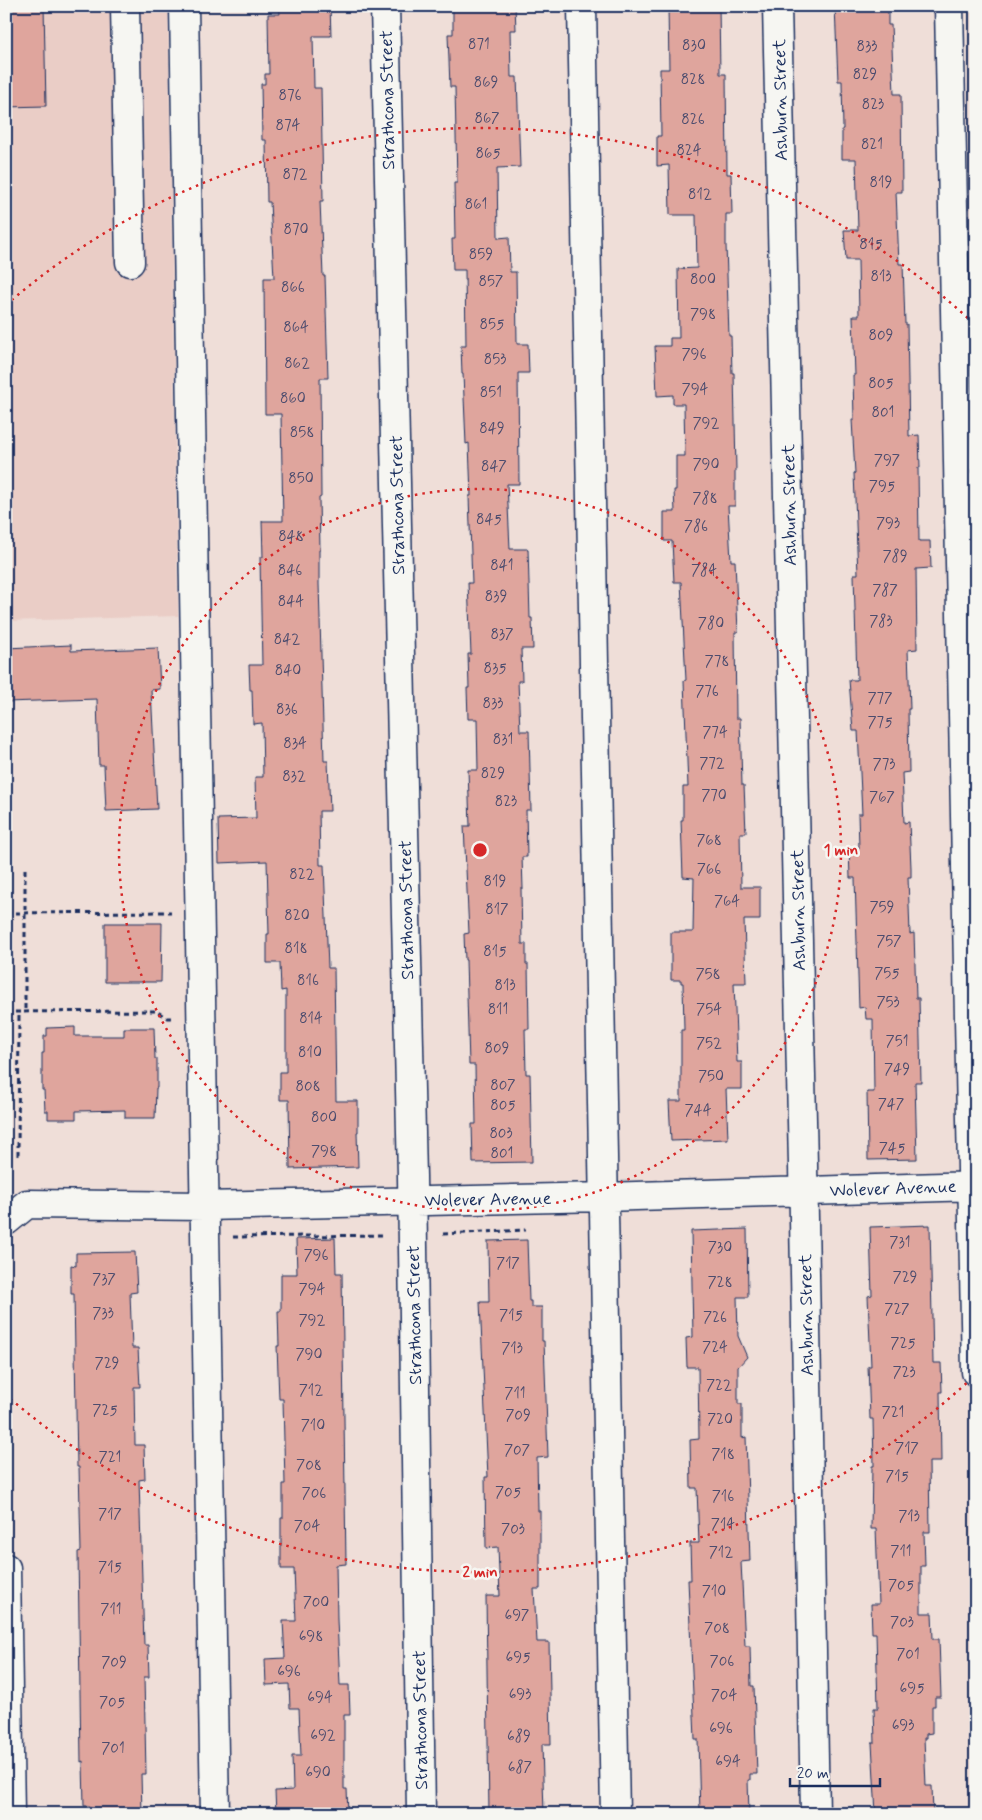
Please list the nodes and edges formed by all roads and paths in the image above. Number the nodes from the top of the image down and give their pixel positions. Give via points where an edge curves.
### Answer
1 (125, 6) edge
2 (184, 6) edge
3 (385, 6) edge
4 (582, 6) edge
5 (778, 6) edge
6 (949, 6) edge
7 (130, 262) dead end
8 (25, 869) dead end
9 (200, 911) junction
10 (6, 913) edge
11 (25, 914) junction
12 (6, 1012) edge
13 (18, 1012) junction
14 (25, 1012) junction
15 (202, 1027) junction
16 (18, 1156) dead end
17 (974, 1186) edge
18 (804, 1190) junction
19 (603, 1197) junction
20 (412, 1200) junction
21 (204, 1206) junction
22 (6, 1220) edge
23 (976, 1372) edge
24 (6, 1568) edge
25 (10, 1814) edge
26 (215, 1814) edge
27 (421, 1814) edge
28 (615, 1814) edge
29 (815, 1814) edge

1 - 7 street
2 - 9 street
3 - 20 street, Strathcona Street
4 - 19 street
5 - 18 street, Ashburn Street
6 - 17 street
8 - 11 path
9 - 11 path
9 - 15 street
10 - 11 path
11 - 14 path
12 - 13 path
13 - 14 path
13 - 16 path
14 - 15 path via 156,1011 167,1018 188,1018
15 - 21 street
17 - 18 street, Wolever Avenue
17 - 23 street
18 - 19 street, Wolever Avenue
18 - 29 street, Ashburn Street
19 - 20 street, Wolever Avenue
19 - 28 street
20 - 21 street, Wolever Avenue
20 - 27 street, Strathcona Street
21 - 22 street, Wolever Avenue via 27,1204
21 - 26 street
24 - 25 street

